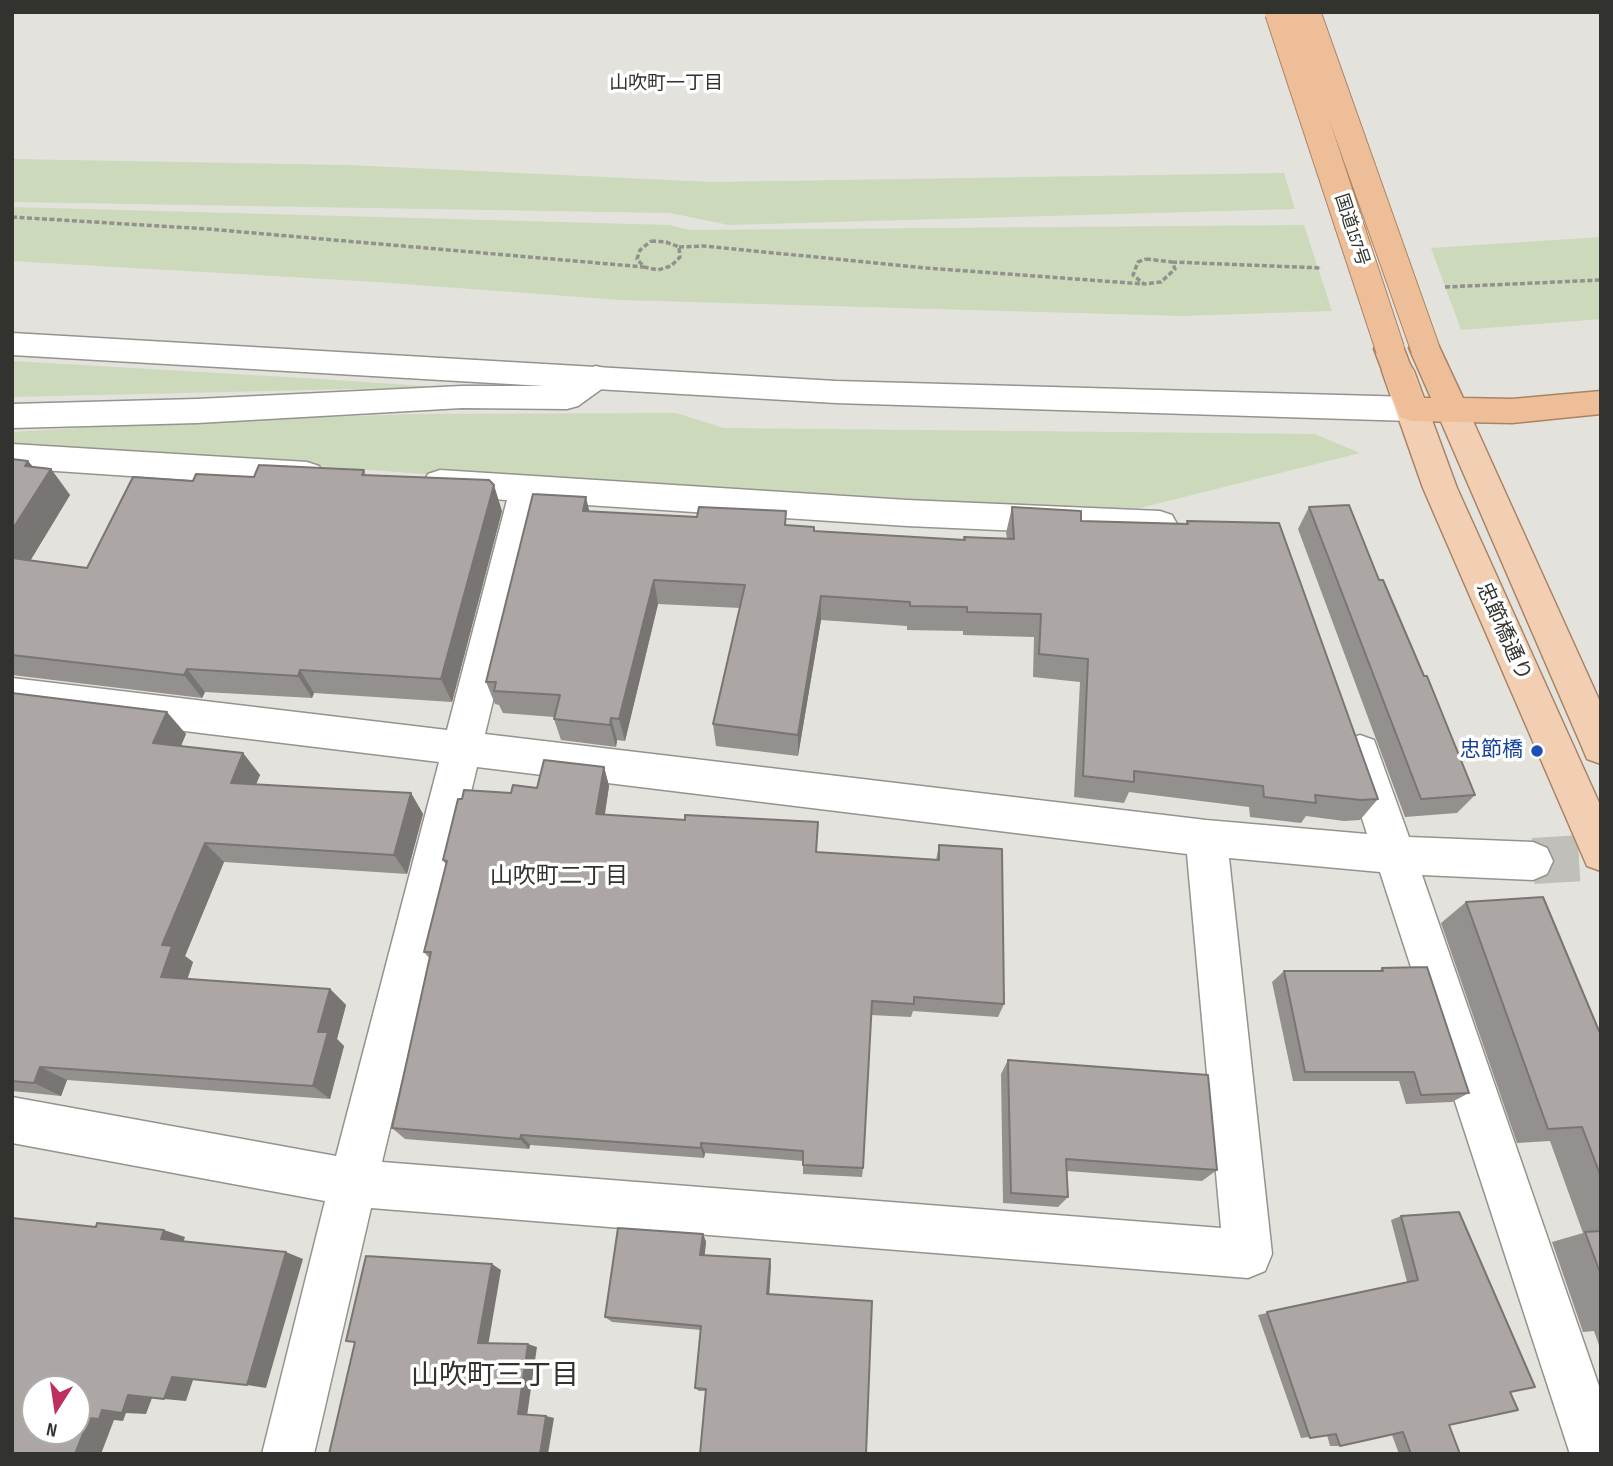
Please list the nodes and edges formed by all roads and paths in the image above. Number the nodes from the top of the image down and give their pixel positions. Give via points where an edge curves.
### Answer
1 (1279, 12) edge
2 (1306, 12) edge
3 (12, 217) edge
4 (678, 247) junction
5 (1172, 262) dead end
6 (1310, 266) dead end
7 (644, 267) junction
8 (1601, 280) edge
9 (1144, 284) junction
10 (1445, 287) dead end
11 (12, 344) edge
12 (1390, 349) joint
13 (596, 377) junction
14 (1601, 402) edge
15 (1411, 409) junction
16 (1452, 410) junction
17 (12, 416) edge
18 (12, 456) edge
19 (332, 476) edge
20 (416, 481) edge
21 (527, 489) junction
22 (1188, 526) edge
23 (12, 694) edge
24 (1349, 722) edge
25 (1601, 747) edge
26 (462, 748) junction
27 (1206, 838) junction
28 (1601, 853) edge
29 (1395, 855) junction
30 (1533, 861) tunnel mouth
31 (12, 1120) edge
32 (353, 1183) junction
33 (288, 1454) edge
34 (1596, 1454) edge

1 - 12 highway, 国道157号, bridge
2 - 16 highway, 国道157号, bridge via 1425,348
3 - 7 path
4 - 7 path via 680,257 671,266 658,270
4 - 7 path via 651,242 637,259
4 - 9 path
5 - 9 path via 1175,269 1170,276
6 - 9 path via 1180,264 1146,259 1138,262 1133,275
8 - 10 path
11 - 13 street
12 - 15 main road
13 - 15 street via 836,392
13 - 17 street via 567,398 462,397
14 - 16 highway via 1512,411
15 - 16 highway
15 - 28 main road, 忠節橋通り via 1440,488
16 - 25 main road, 忠節橋通り
18 - 19 street
20 - 21 street
21 - 22 street
21 - 26 street
23 - 26 street
24 - 29 street
26 - 27 street
26 - 32 street
27 - 29 street
27 - 32 street via 1248,1254
29 - 30 street
29 - 34 street
31 - 32 street
32 - 33 street

